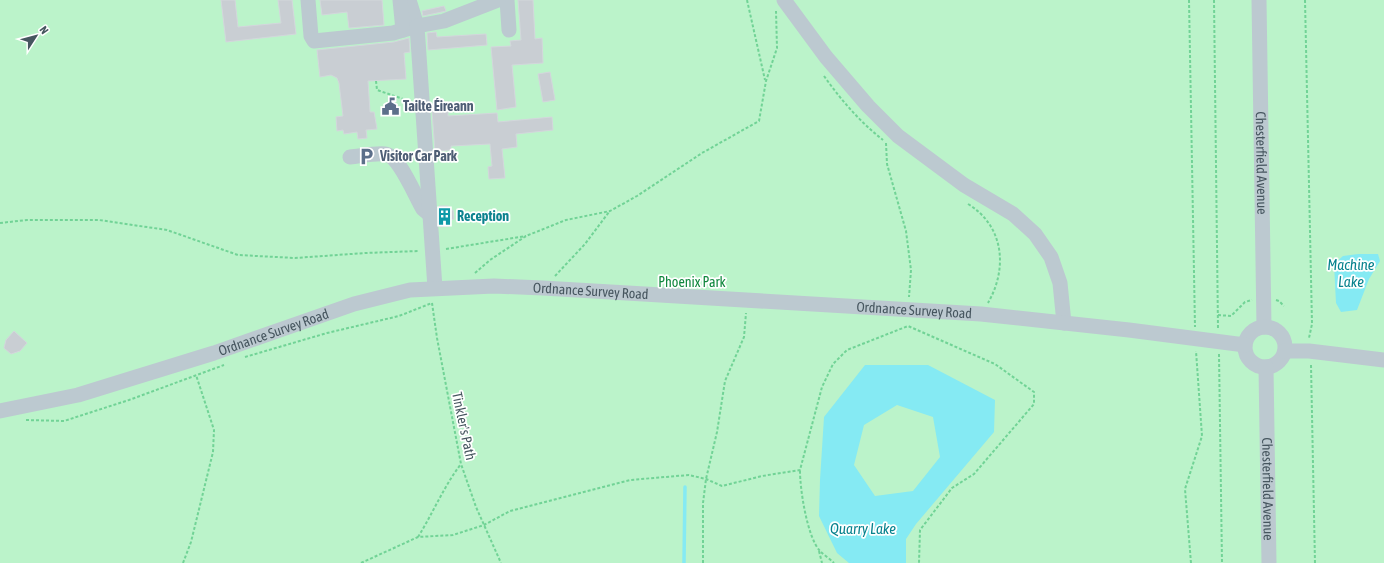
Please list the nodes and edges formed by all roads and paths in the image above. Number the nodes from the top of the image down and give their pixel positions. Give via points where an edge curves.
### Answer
1 (308, 0) edge
2 (400, 0) edge
3 (409, 0) edge
4 (498, 0) edge
5 (507, 0) edge
6 (747, 0) edge
7 (1189, 0) edge
8 (1214, 0) edge
9 (1259, 0) edge
10 (1305, 0) edge
11 (780, 5) edge
12 (410, 28) junction
13 (509, 30) dead end
14 (376, 81) dead end
15 (766, 81) junction
16 (421, 106) junction
17 (886, 143) dead end
18 (350, 157) dead end
19 (610, 211) junction
20 (429, 214) junction
21 (0, 223) edge
22 (526, 236) junction
23 (432, 251) junction
24 (474, 274) dead end
25 (435, 288) junction
26 (543, 288) junction
27 (747, 300) junction
28 (1253, 300) dead end
29 (1275, 300) dead end
30 (1284, 306) dead end
31 (909, 310) junction
32 (1218, 315) junction
33 (1064, 323) junction
34 (1264, 327) junction
35 (1218, 334) dead end
36 (1195, 338) junction
37 (1245, 344) junction
38 (1219, 349) dead end
39 (1286, 351) junction
40 (1309, 352) junction
41 (240, 358) dead end
42 (1384, 360) edge
43 (226, 364) dead end
44 (1266, 367) junction
45 (196, 375) junction
46 (0, 411) edge
47 (19, 419) dead end
48 (461, 464) junction
49 (800, 470) junction
50 (706, 479) junction
51 (484, 525) junction
52 (418, 537) junction
53 (819, 550) junction
54 (183, 563) edge
55 (361, 563) edge
56 (501, 563) edge
57 (703, 563) edge
58 (822, 563) edge
59 (834, 563) edge
60 (919, 563) edge
61 (1191, 563) edge
62 (1222, 563) edge
63 (1269, 563) edge
64 (1315, 563) edge

1 - 12 street via 311,36 314,41 393,33
2 - 12 street
3 - 12 street
4 - 12 street via 444,21
5 - 13 street
6 - 15 path
7 - 36 path
8 - 32 path
9 - 34 street, Chesterfield Avenue
10 - 40 path via 1312,324
11 - 15 path via 777,48
11 - 33 street via 868,106 898,136 964,185 1012,214 1035,234 1051,257 1060,283
12 - 16 street
14 - 16 path via 377,90
15 - 19 path via 759,121 702,153
16 - 20 street
17 - 31 path via 887,164 906,231 911,270
18 - 20 street via 385,154 392,156 423,209
19 - 22 path via 566,220
19 - 26 path via 585,244
20 - 23 street
21 - 23 path via 27,220 99,220 167,230 238,254 295,258
22 - 23 path
22 - 24 path
23 - 25 street
25 - 26 street, Ordnance Survey Road
25 - 46 street, Ordnance Survey Road via 410,290 354,304 214,353 85,393
26 - 27 street, Ordnance Survey Road
27 - 31 street, Ordnance Survey Road
27 - 50 path via 744,337 725,381
28 - 32 path via 1245,302 1231,316
29 - 30 path
31 - 33 street, Ordnance Survey Road via 981,314
32 - 35 path
33 - 36 street, Ordnance Survey Road
34 - 37 street via 1253,331
34 - 39 street via 1270,327 1281,334
36 - 37 street, Ordnance Survey Road
36 - 61 path via 1202,436 1185,490
37 - 44 street via 1249,359 1259,366
38 - 62 path
39 - 40 street
39 - 44 street via 1276,364
40 - 42 street
40 - 64 path via 1312,367
41 - 48 path, Tinkler's Path via 399,316 432,303
43 - 45 path
44 - 63 street, Chesterfield Avenue
45 - 47 path via 64,421
45 - 54 path via 214,430 213,452 191,542
48 - 51 path, Tinkler's Path
48 - 52 path via 451,477
49 - 50 path via 722,486
49 - 53 path via 800,488 810,533
49 - 60 path via 822,387 833,364 847,350 908,326 995,364 1034,392 1034,404 974,474 952,488 920,530
50 - 51 path via 689,474 630,480 510,510
50 - 57 path via 702,503
51 - 52 path via 453,535
51 - 56 path, Tinkler's Path
52 - 55 path
53 - 58 path
53 - 59 path

